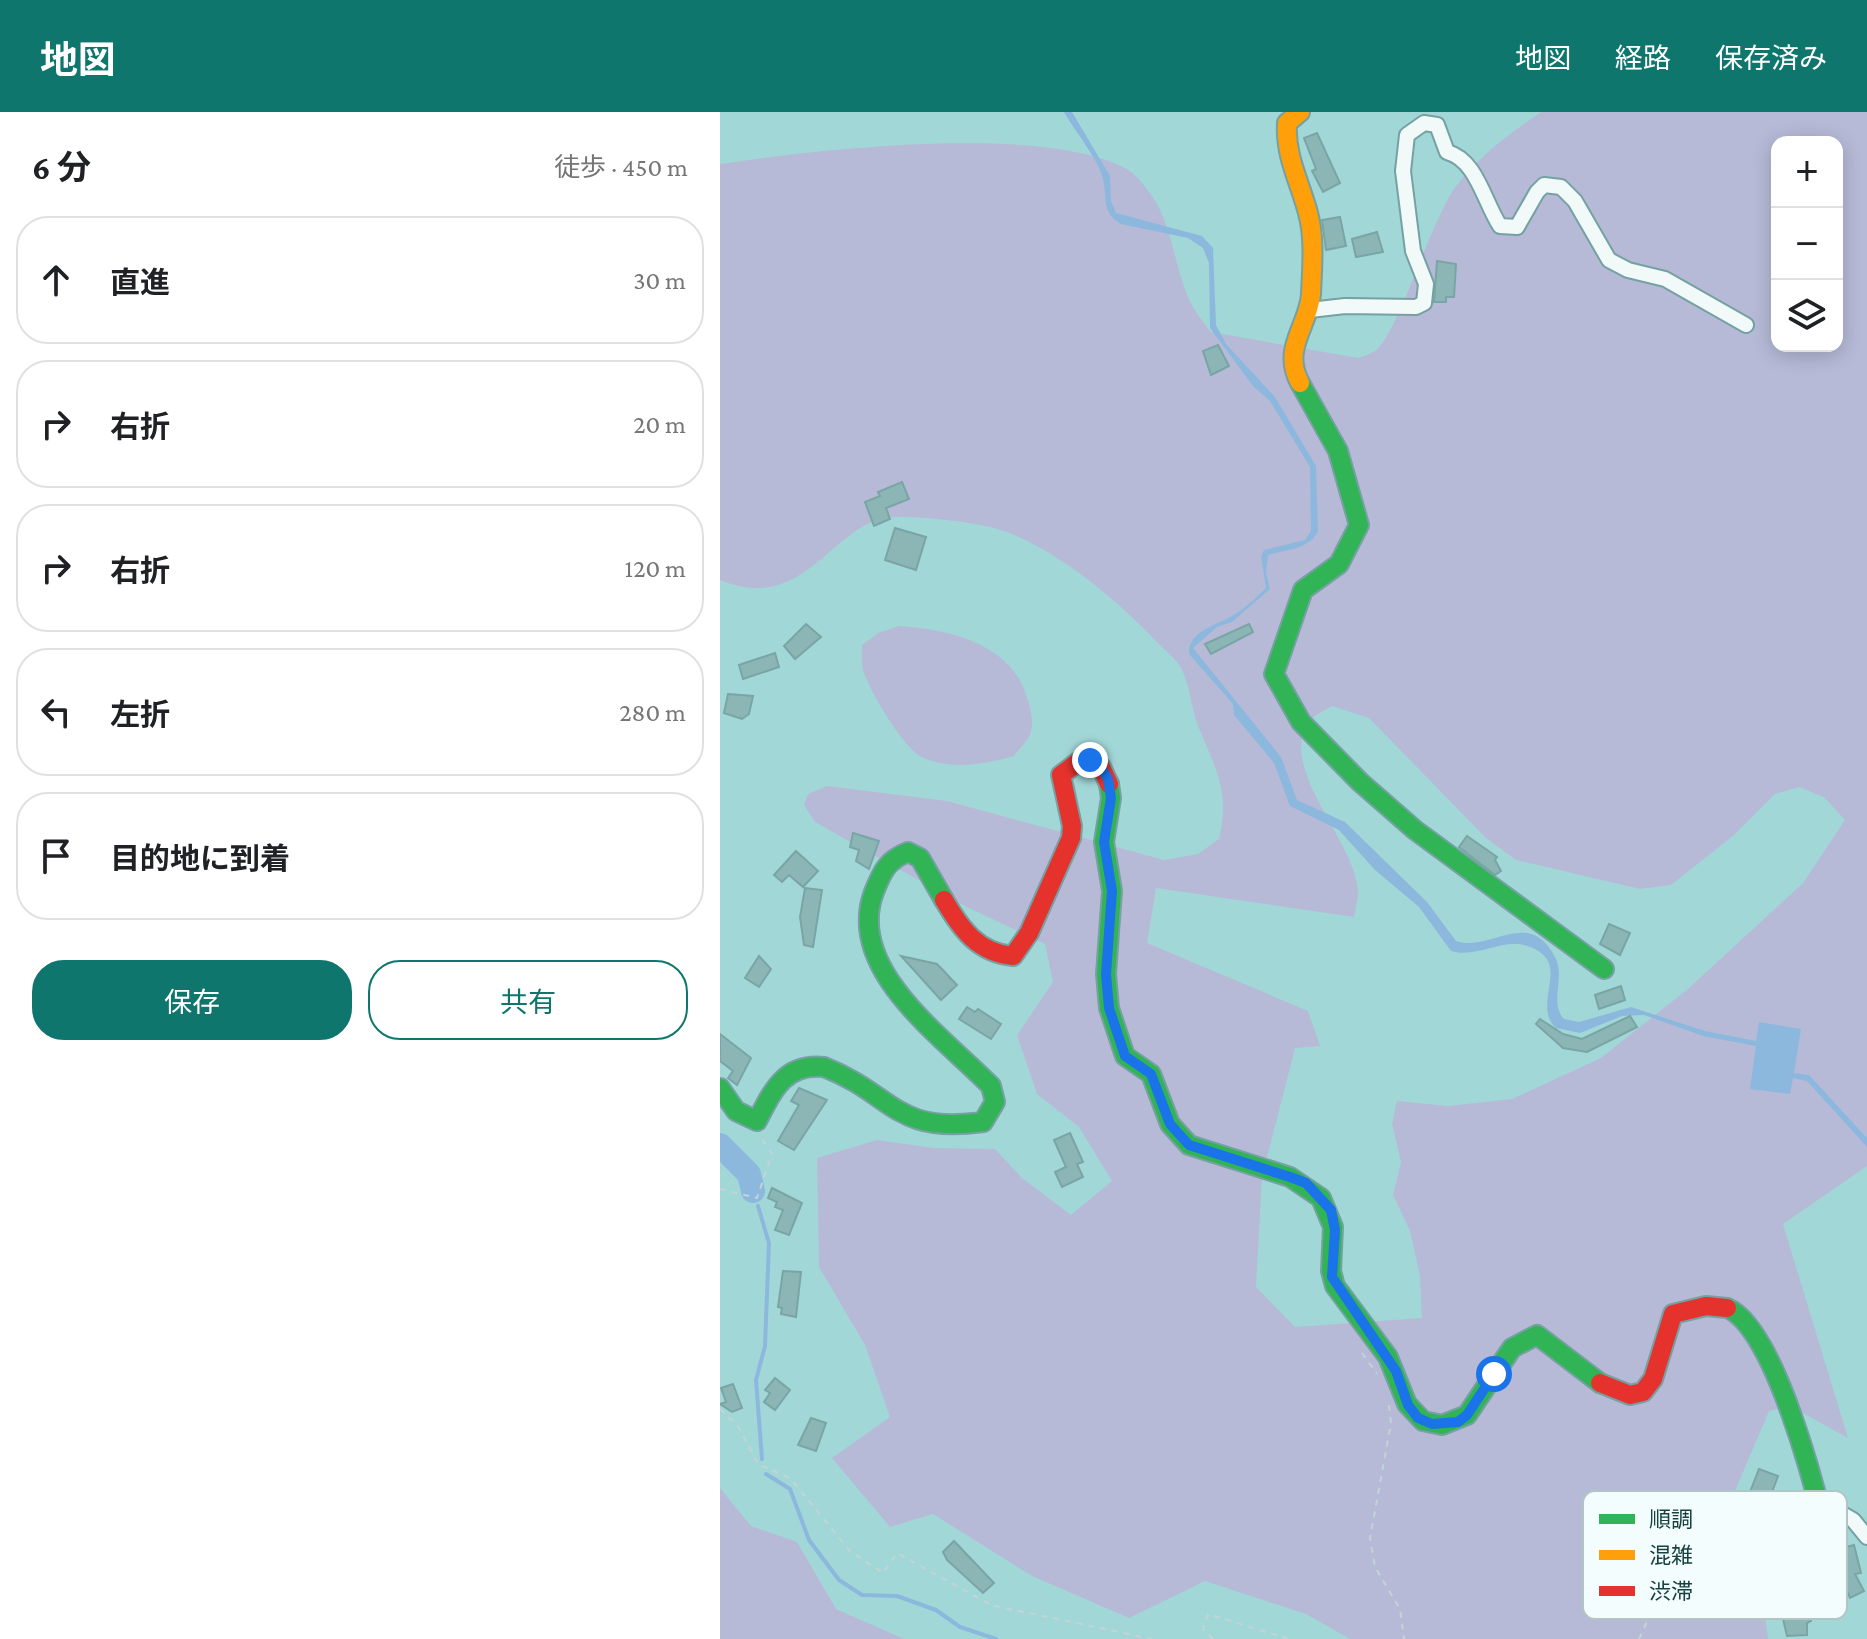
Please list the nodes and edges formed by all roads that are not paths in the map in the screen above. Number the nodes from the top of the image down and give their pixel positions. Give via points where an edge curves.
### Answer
1 (1300, 112) edge
2 (1310, 310) junction
3 (1746, 325) dead end
4 (1604, 969) dead end
5 (720, 1088) edge
6 (1817, 1491) edge
7 (1847, 1517) edge
8 (1867, 1537) edge

1 - 2 street via 1287,123 1286,139 1309,215
2 - 3 street via 1424,303 1426,284 1413,251 1403,157 1407,135 1424,123 1437,125 1447,152 1472,170 1500,226 1517,227 1544,185 1561,187 1575,201 1609,260 1665,279
2 - 4 street via 1296,333 1294,372 1338,451 1359,525 1339,564 1303,590 1274,674 1301,722 1360,782 1415,830
5 - 6 street via 736,1111 757,1121 793,1070 810,1067 861,1085 918,1123 983,1122 995,1102 991,1086 885,979 869,939 870,904 883,870 908,852 920,858 972,939 991,953 1013,956 1071,838 1061,775 1090,760 1108,779 1111,798 1104,842 1112,891 1106,974 1109,1008 1125,1056 1151,1074 1170,1124 1189,1145 1306,1183 1322,1196 1335,1230 1332,1277 1396,1371 1418,1418 1432,1424 1458,1422 1512,1348 1537,1335 1602,1386 1626,1396 1642,1392 1652,1383 1673,1314 1707,1306 1726,1308 1739,1313 1766,1358
7 - 8 street

